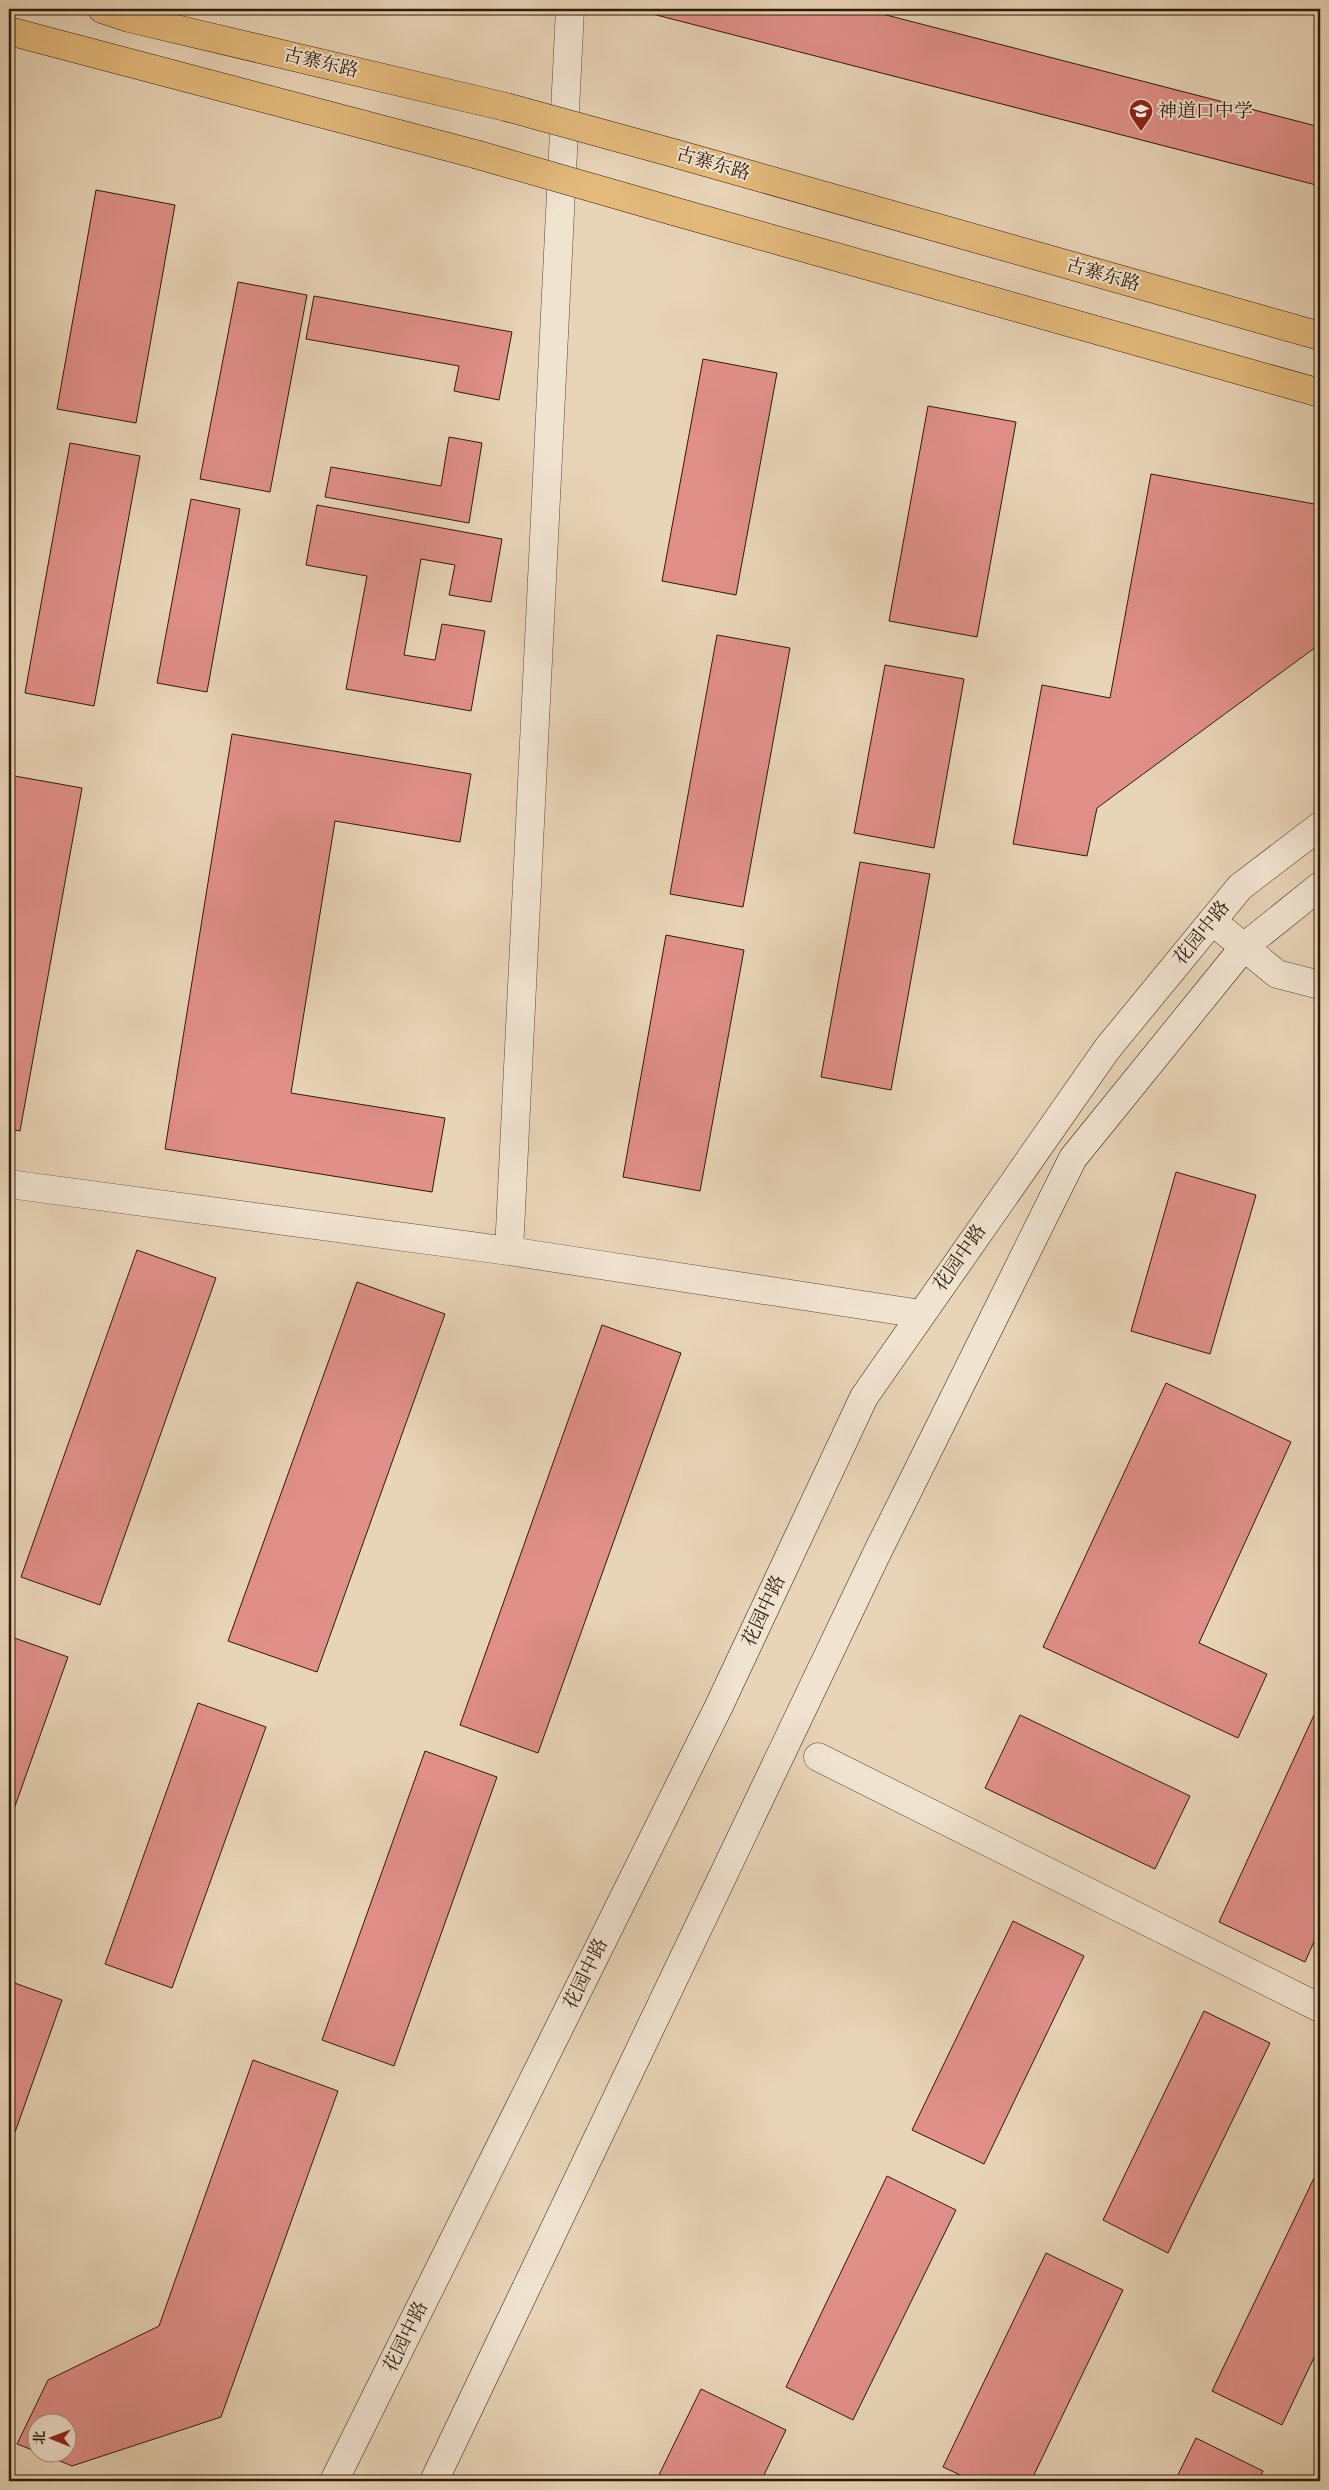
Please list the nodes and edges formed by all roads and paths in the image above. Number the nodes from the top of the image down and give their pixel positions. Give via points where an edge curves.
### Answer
1 (102, 9) edge
2 (570, 9) edge
3 (9, 31) edge
4 (1320, 336) edge
5 (1320, 393) edge
6 (1320, 826) edge
7 (1320, 886) edge
8 (1212, 921) junction
9 (1244, 947) junction
10 (1320, 985) edge
11 (9, 1184) edge
12 (509, 1252) junction
13 (921, 1314) junction
14 (818, 1757) dead end
15 (1320, 2008) edge
16 (334, 2481) edge
17 (434, 2481) edge

1 - 4 main road, 古寨东路, bridge via 506,107
2 - 12 main road
3 - 5 main road, bridge via 475,154
6 - 8 main road, 花园中路 via 1240,887
7 - 9 main road
8 - 9 main road
8 - 13 main road, 花园中路 via 1107,1049
9 - 10 main road via 1277,974
9 - 17 main road via 1074,1158 876,1555
11 - 12 main road
12 - 13 main road
13 - 16 main road, 花园中路 via 864,1397 719,1706
14 - 15 main road

